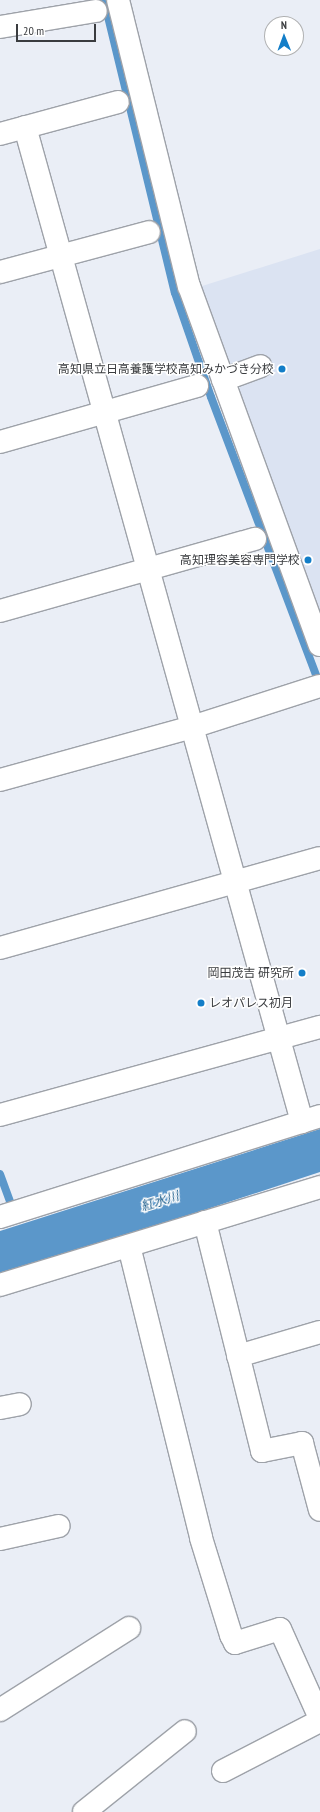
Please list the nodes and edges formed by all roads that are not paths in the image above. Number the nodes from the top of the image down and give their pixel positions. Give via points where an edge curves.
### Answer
1 (118, 0) edge
2 (96, 11) dead end
3 (0, 27) edge
4 (118, 102) dead end
5 (25, 127) junction
6 (0, 134) edge
7 (149, 232) dead end
8 (60, 256) junction
9 (0, 272) edge
10 (261, 366) dead end
11 (223, 380) junction
12 (197, 386) dead end
13 (104, 413) junction
14 (0, 442) edge
15 (255, 539) dead end
16 (148, 569) junction
17 (0, 612) edge
18 (320, 645) edge
19 (317, 687) edge
20 (192, 727) junction
21 (0, 780) edge
22 (320, 858) edge
23 (236, 882) junction
24 (0, 948) edge
25 (320, 1027) edge
26 (279, 1038) junction
27 (0, 1115) edge
28 (311, 1119) edge
29 (320, 1187) edge
30 (0, 1216) edge
31 (205, 1222) junction
32 (129, 1246) junction
33 (0, 1285) edge
34 (320, 1332) edge
35 (238, 1356) junction
36 (320, 1510) edge
37 (59, 1526) dead end
38 (0, 1539) edge
39 (129, 1628) dead end
40 (0, 1710) edge
41 (320, 1718) edge
42 (320, 1721) edge
43 (185, 1731) dead end
44 (223, 1771) dead end
45 (84, 1812) edge

1 - 11 street via 189,286
2 - 3 street
4 - 5 street
5 - 6 street
5 - 8 street
7 - 8 street
8 - 9 street
8 - 13 street
10 - 11 street
11 - 18 street
12 - 13 street
13 - 14 street
13 - 16 street
15 - 16 street
16 - 17 street
16 - 20 street
19 - 20 street
20 - 21 street
20 - 23 street
22 - 23 street
23 - 24 street
23 - 26 street
25 - 26 street
26 - 27 street
26 - 28 street
28 - 30 street
29 - 31 street
31 - 32 street
31 - 35 street
32 - 33 street
32 - 41 street via 201,1538 231,1635 235,1643 280,1629
34 - 35 street
35 - 36 street via 262,1451 302,1443
37 - 38 street
39 - 40 street
42 - 44 street
43 - 45 street

